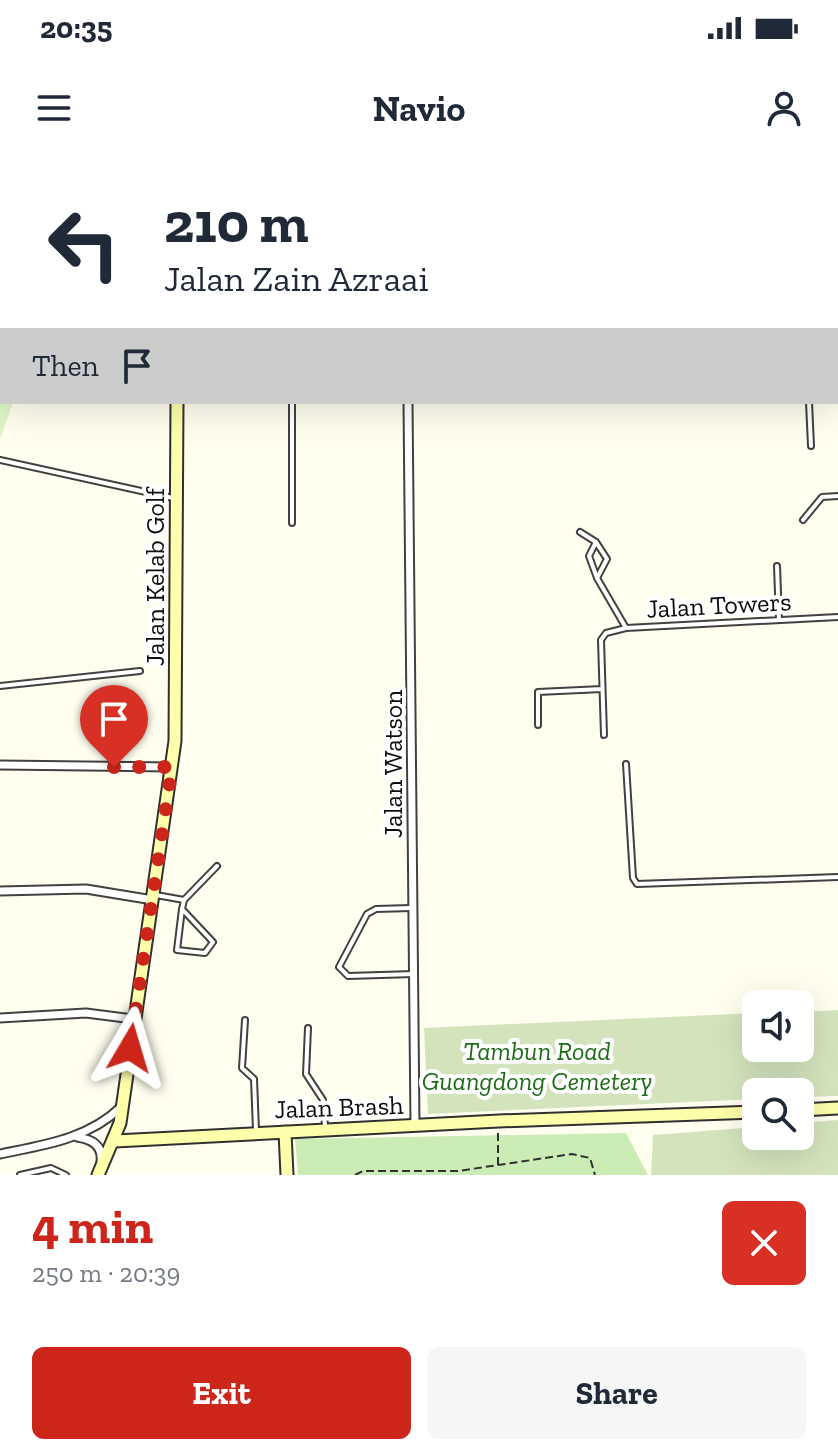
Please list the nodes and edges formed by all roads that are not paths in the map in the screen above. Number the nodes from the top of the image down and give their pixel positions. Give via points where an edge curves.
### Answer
1 (177, 404) edge
2 (292, 404) edge
3 (408, 404) edge
4 (809, 404) edge
5 (811, 446) dead end
6 (0, 460) edge
7 (838, 496) edge
8 (177, 498) junction
9 (803, 520) dead end
10 (292, 523) dead end
11 (580, 532) dead end
12 (596, 542) junction
13 (777, 566) dead end
14 (597, 578) junction
15 (838, 617) edge
16 (779, 620) junction
17 (626, 628) junction
18 (140, 671) dead end
19 (0, 686) edge
20 (602, 689) junction
21 (538, 725) dead end
22 (604, 735) dead end
23 (626, 764) dead end
24 (0, 765) edge
25 (172, 767) junction
26 (217, 866) dead end
27 (838, 877) edge
28 (0, 891) edge
29 (153, 897) junction
30 (184, 900) junction
31 (413, 908) junction
32 (182, 909) junction
33 (414, 974) junction
34 (0, 1018) edge
35 (133, 1019) junction
36 (245, 1020) dead end
37 (308, 1028) dead end
38 (123, 1105) junction
39 (838, 1108) edge
40 (814, 1109) edge
41 (742, 1112) edge
42 (415, 1126) junction
43 (325, 1129) junction
44 (256, 1132) junction
45 (285, 1132) junction
46 (75, 1137) junction
47 (115, 1141) junction
48 (0, 1154) edge
49 (98, 1174) edge
50 (20, 1175) edge
51 (66, 1175) edge
52 (287, 1175) edge

1 - 8 street, Jalan Kelab Golf
2 - 10 lane
3 - 31 street, Jalan Watson
4 - 5 lane
6 - 8 lane
7 - 9 lane via 822,497
8 - 25 street, Jalan Kelab Golf
11 - 12 lane
12 - 14 lane via 589,562
12 - 14 lane via 607,559
13 - 16 lane
14 - 17 lane, Jalan Towers
15 - 16 lane, Jalan Towers
16 - 17 lane, Jalan Towers
17 - 20 lane via 602,635
18 - 19 lane
20 - 21 lane via 538,692
20 - 22 lane
23 - 27 lane via 637,884
24 - 25 street
25 - 29 street, Jalan Kelab Golf
26 - 30 lane
28 - 29 street via 86,889
29 - 30 lane
29 - 35 street, Jalan Kelab Golf
30 - 32 lane
31 - 33 street, Jalan Watson
31 - 33 lane via 367,914 339,967 348,976
32 - 32 lane via 213,942 205,953 177,950
33 - 42 street, Jalan Watson
34 - 35 street via 86,1013
35 - 38 street, Jalan Kelab Golf
36 - 44 lane via 242,1068 254,1079
37 - 43 lane via 306,1074 323,1100
38 - 46 street
38 - 47 street, Jalan Kelab Golf
39 - 40 street
41 - 42 street, Jalan Brash
42 - 43 street, Jalan Brash
43 - 45 street, Jalan Brash
44 - 45 street, Jalan Brash
44 - 47 street, Jalan Brash
45 - 52 street
46 - 48 street
46 - 49 street via 98,1146
47 - 49 street, Jalan Kelab Golf
50 - 51 lane via 51,1168

